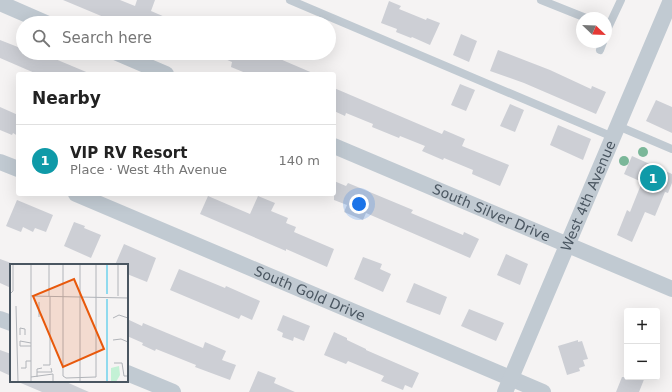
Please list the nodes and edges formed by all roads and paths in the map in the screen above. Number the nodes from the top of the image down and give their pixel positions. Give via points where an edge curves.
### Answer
1 (290, 0) edge
2 (541, 0) edge
3 (621, 0) edge
4 (671, 0) edge
5 (0, 3) edge
6 (576, 14) edge
7 (30, 16) edge
8 (330, 16) edge
9 (336, 18) edge
10 (612, 18) edge
11 (133, 60) edge
12 (161, 72) edge
13 (616, 131) junction
14 (336, 147) edge
15 (672, 149) edge
16 (0, 162) edge
17 (16, 168) edge
18 (81, 196) edge
19 (568, 245) junction
20 (672, 289) edge
21 (0, 319) edge
22 (10, 323) edge
23 (128, 373) edge
24 (508, 385) edge
25 (173, 392) edge
26 (543, 392) edge

1 - 8 lane
2 - 6 lane
3 - 10 lane
4 - 13 street, West 4th Avenue
5 - 7 street
9 - 13 lane
11 - 12 street
13 - 15 lane
13 - 19 street, West 4th Avenue
14 - 19 street, South Silver Drive
16 - 17 street
18 - 24 street, South Gold Drive
19 - 20 street, South Silver Drive
19 - 24 street, West 4th Avenue
21 - 22 street
23 - 25 street
24 - 26 street, South Gold Drive

